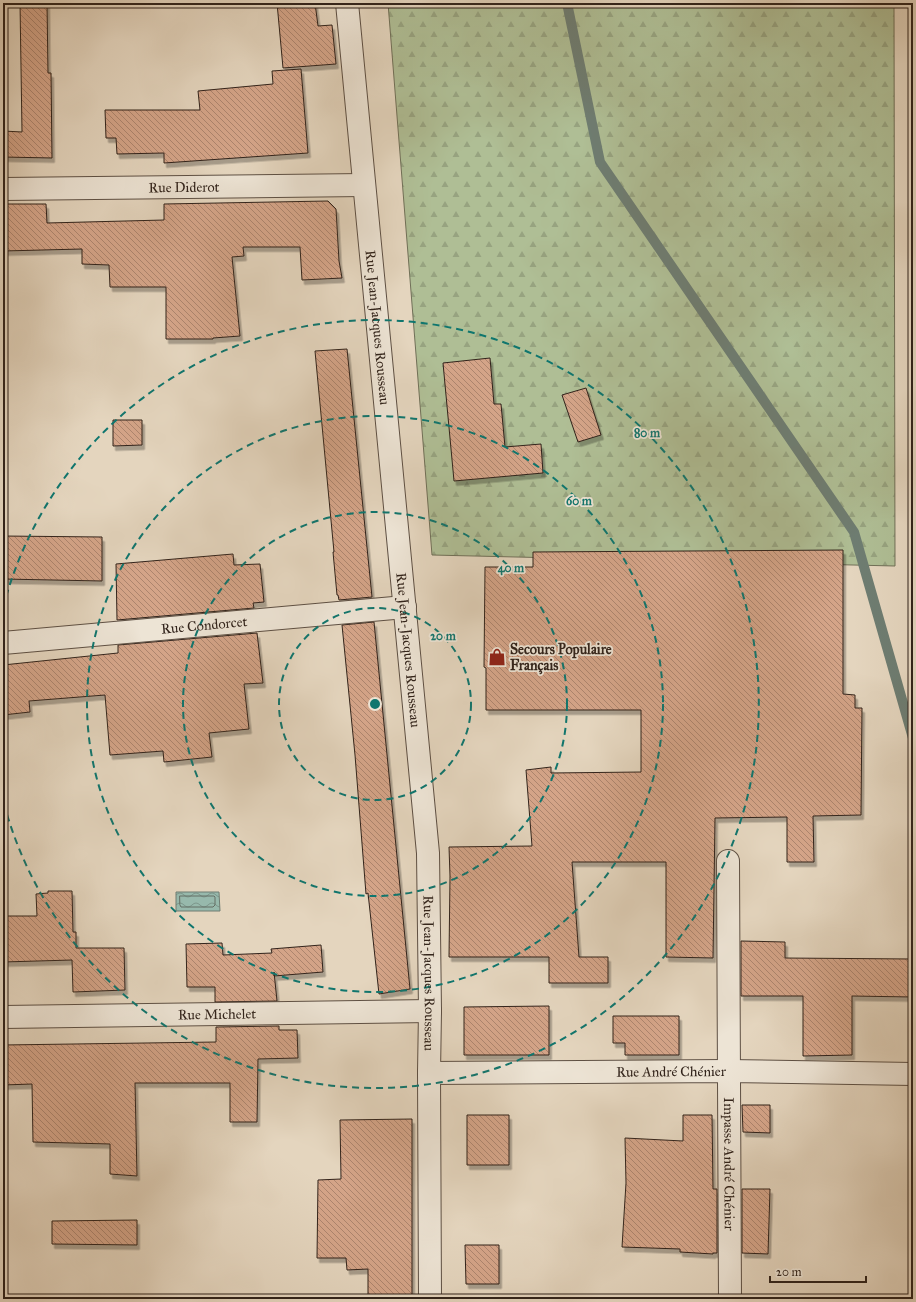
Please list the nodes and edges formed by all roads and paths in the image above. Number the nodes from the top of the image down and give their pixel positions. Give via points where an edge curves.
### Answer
1 (347, 3) edge
2 (364, 185) junction
3 (3, 189) edge
4 (405, 607) junction
5 (3, 643) edge
6 (728, 861) dead end
7 (430, 1011) junction
8 (3, 1017) edge
9 (728, 1071) junction
10 (429, 1073) junction
11 (913, 1074) edge
12 (430, 1299) edge
13 (730, 1299) edge

1 - 2 street, Rue Jean-Jacques Rousseau
2 - 3 street, Rue Diderot
2 - 4 street, Rue Jean-Jacques Rousseau
4 - 5 street, Rue Condorcet
4 - 7 street, Rue Jean-Jacques Rousseau via 428,853
6 - 9 street, Impasse André Chénier
7 - 8 street, Rue Michelet
7 - 10 street, Rue Jean-Jacques Rousseau
9 - 10 street, Rue André Chénier
9 - 11 street, Rue André Chénier
9 - 13 street, Impasse André Chénier
10 - 12 street, Rue Jean-Jacques Rousseau

